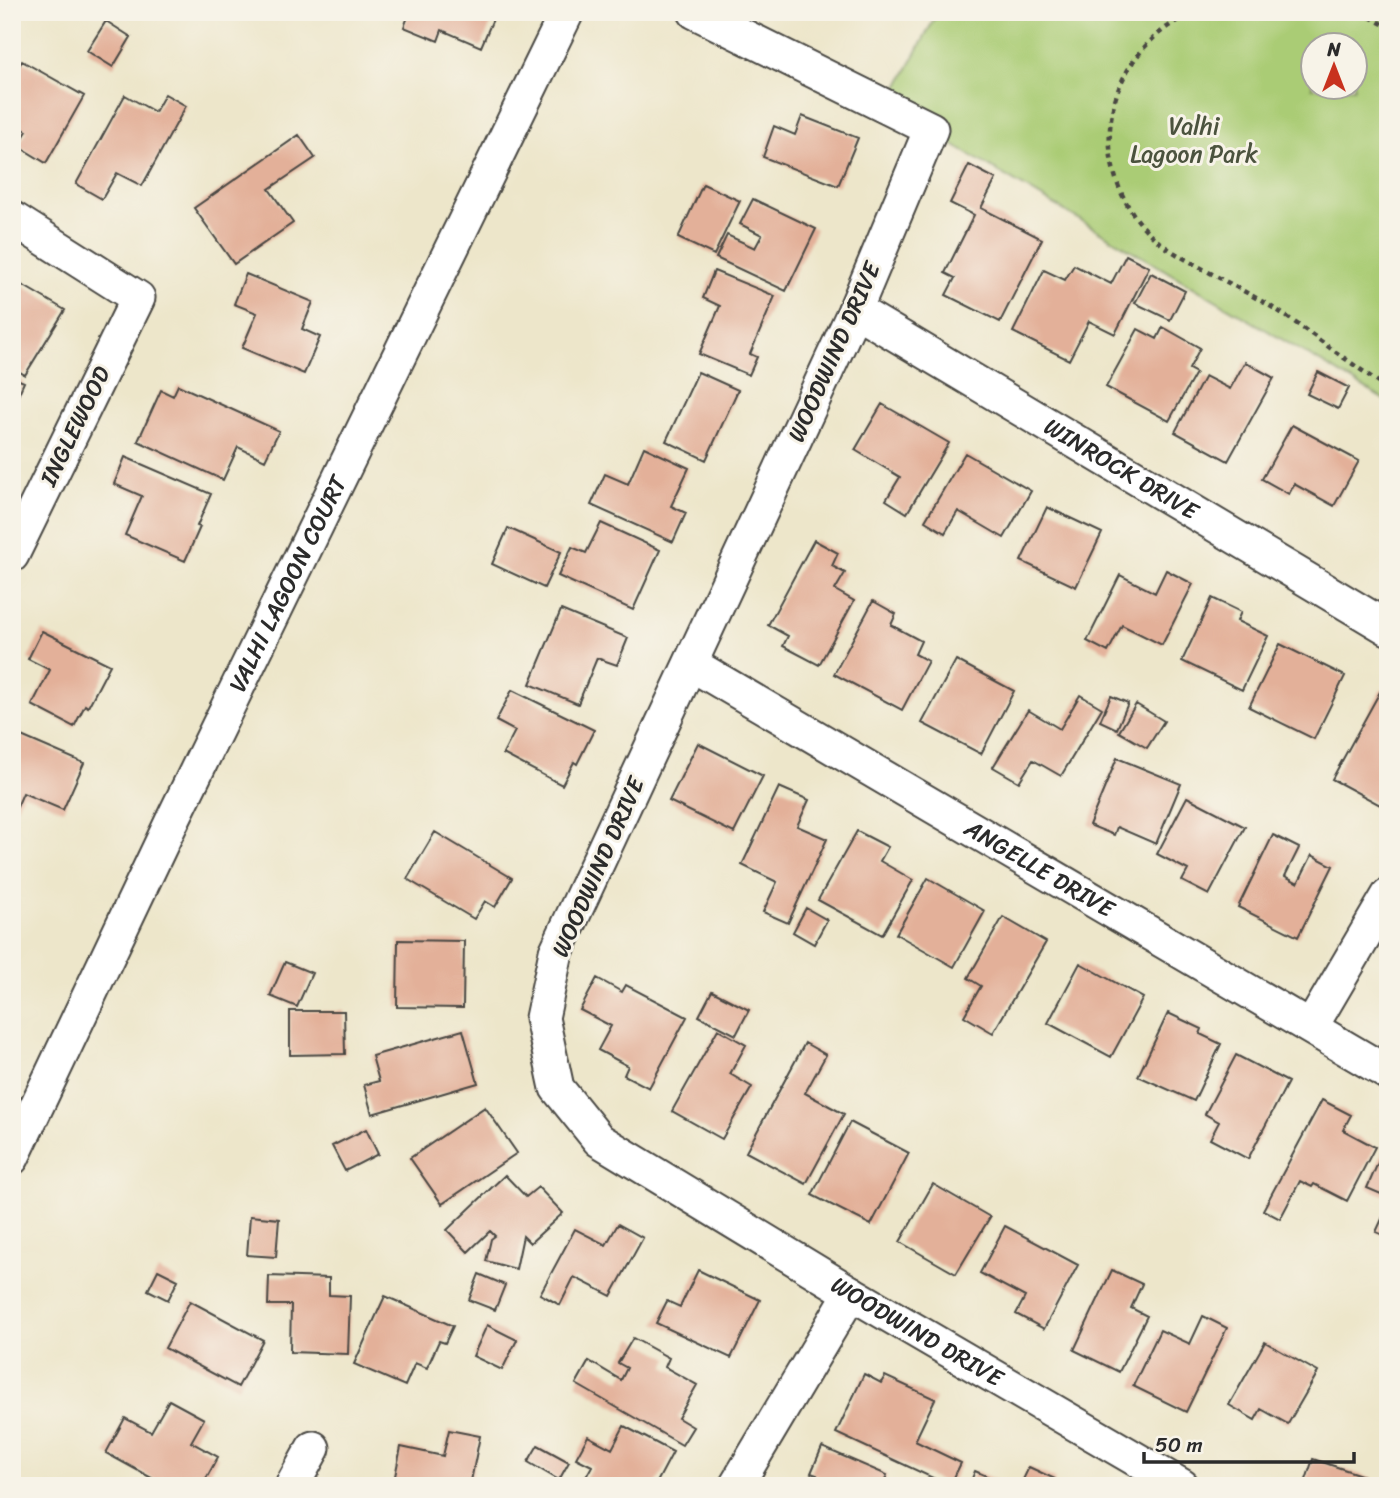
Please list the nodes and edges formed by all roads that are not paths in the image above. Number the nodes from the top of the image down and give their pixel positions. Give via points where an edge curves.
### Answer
1 (567, 12) edge
2 (695, 12) edge
3 (12, 218) edge
4 (855, 310) junction
5 (12, 555) edge
6 (1388, 628) edge
7 (691, 664) junction
8 (1388, 896) edge
9 (1311, 1027) junction
10 (1388, 1073) edge
11 (12, 1158) edge
12 (851, 1293) junction
13 (313, 1448) dead end
14 (292, 1486) edge
15 (736, 1486) edge
16 (1182, 1486) edge

1 - 11 street, VALHI LAGOON COURT
2 - 4 street, WOODWIND DRIVE via 931,129
3 - 5 street, INGLEWOOD via 138,298
4 - 6 street, WINROCK DRIVE
4 - 7 street, WOODWIND DRIVE
7 - 9 street, ANGELLE DRIVE
7 - 12 street, WOODWIND DRIVE via 556,952 542,1018 557,1088 599,1140
8 - 9 street
9 - 10 street, ANGELLE DRIVE
12 - 15 street
12 - 16 street, WOODWIND DRIVE
13 - 14 street

